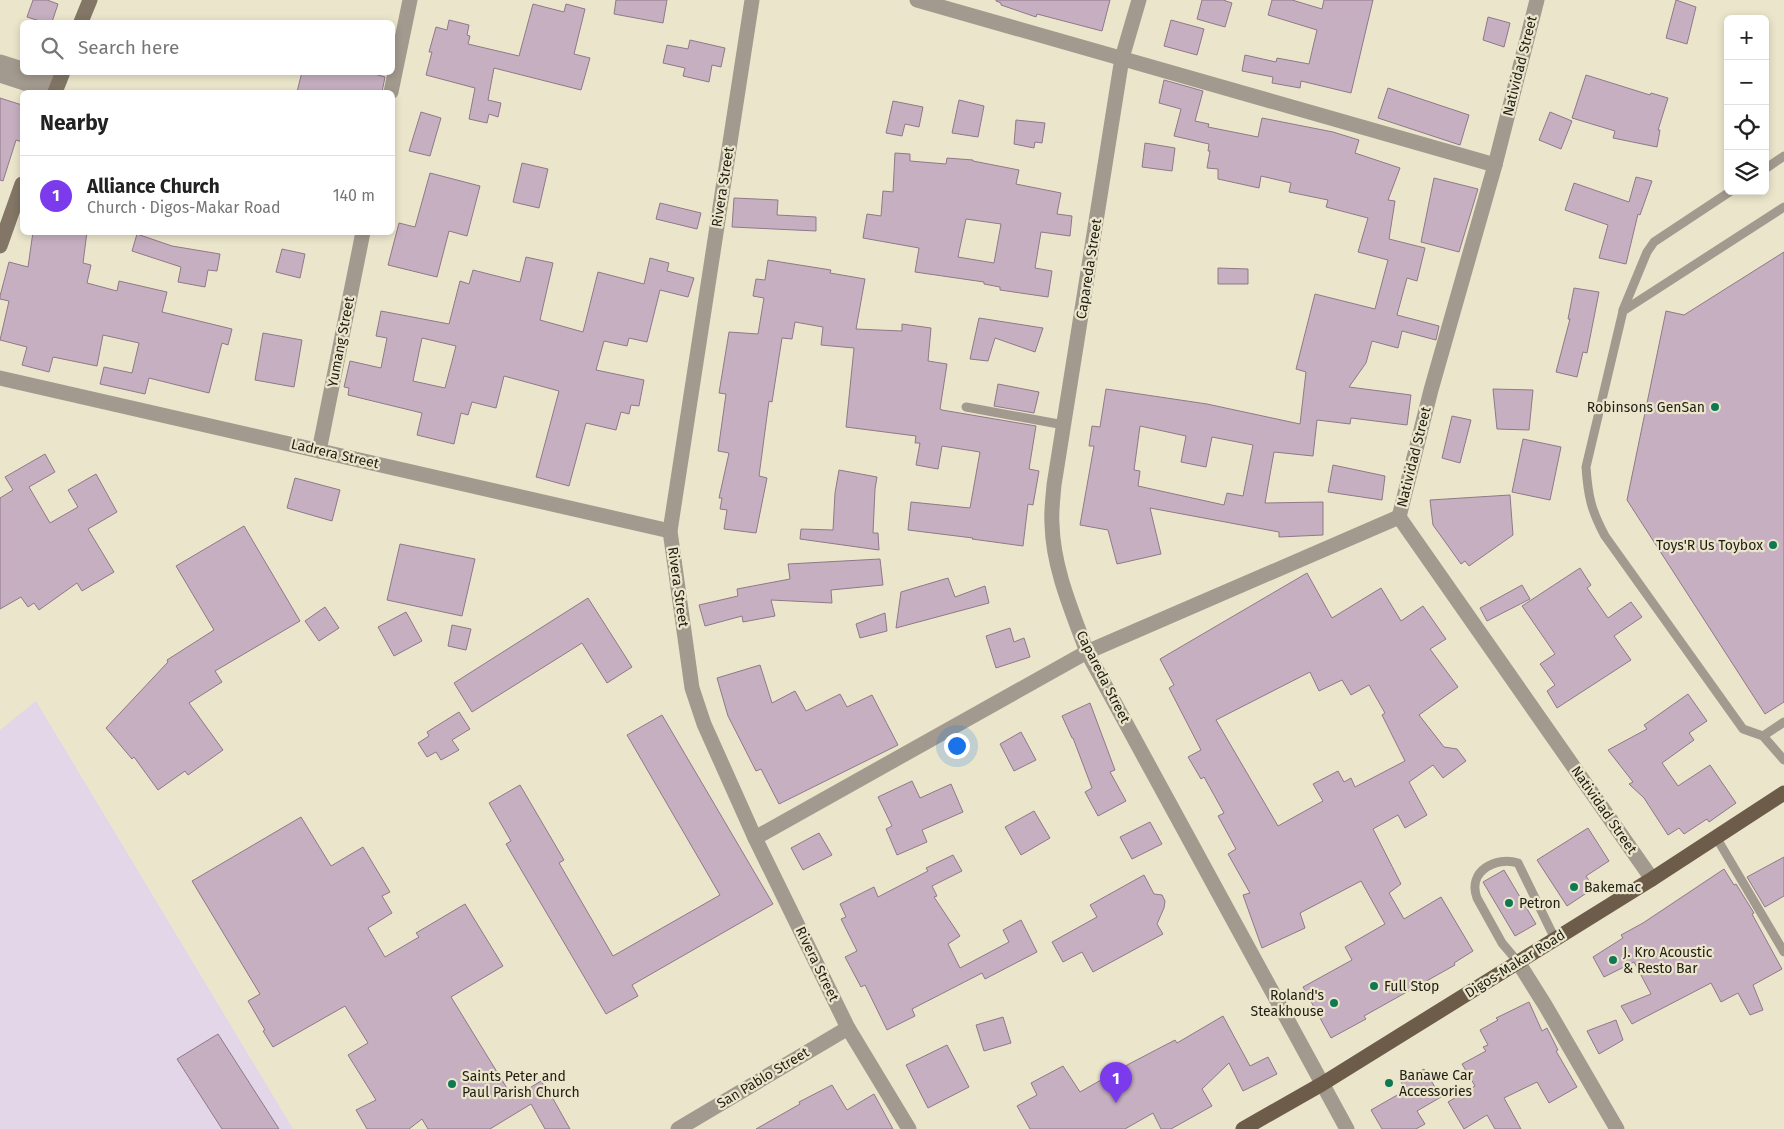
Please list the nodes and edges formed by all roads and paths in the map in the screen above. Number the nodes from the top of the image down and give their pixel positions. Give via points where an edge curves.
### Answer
1 (90, 0) edge
2 (410, 0) edge
3 (752, 0) edge
4 (917, 0) edge
5 (1139, 0) edge
6 (1537, 0) edge
7 (82, 20) edge
8 (1122, 58) junction
9 (0, 62) edge
10 (20, 68) edge
11 (395, 73) edge
12 (0, 75) edge
13 (38, 75) edge
14 (395, 75) edge
15 (57, 85) edge
16 (391, 90) edge
17 (1784, 156) edge
18 (1495, 165) junction
19 (1769, 166) edge
20 (20, 190) edge
21 (1725, 195) edge
22 (1784, 207) edge
23 (362, 235) edge
24 (0, 246) edge
25 (1622, 311) junction
26 (0, 378) edge
27 (966, 407) dead end
28 (1064, 425) junction
29 (319, 450) junction
30 (1399, 517) junction
31 (670, 531) junction
32 (1087, 652) junction
33 (1782, 726) edge
34 (1763, 736) junction
35 (1784, 760) edge
36 (1784, 793) edge
37 (1716, 837) junction
38 (755, 838) junction
39 (1652, 879) junction
40 (1555, 939) junction
41 (1784, 952) edge
42 (1518, 962) junction
43 (848, 1028) junction
44 (1322, 1084) junction
45 (678, 1129) edge
46 (909, 1129) edge
47 (1243, 1129) edge
48 (1347, 1129) edge
49 (1617, 1129) edge

1 - 7 street
2 - 11 street
3 - 31 street, Rivera Street
4 - 8 street
5 - 8 street, Capareda Street
6 - 18 street, Natividad Street
8 - 18 street
8 - 28 street, Capareda Street
9 - 10 street
12 - 15 street
13 - 15 street
14 - 16 street
17 - 19 lane
18 - 30 street, Natividad Street via 1431,390
20 - 24 street
21 - 25 lane via 1654,242
22 - 25 lane
23 - 29 street, Yumang Street
25 - 34 lane via 1586,467 1587,493 1593,514 1605,536 1743,729
26 - 29 street, Ladrera Street
27 - 28 lane
28 - 32 street, Capareda Street via 1054,485 1052,524 1066,596
29 - 31 street, Ladrera Street
30 - 32 street
30 - 39 street, Natividad Street
31 - 38 street, Rivera Street via 692,688 704,724
32 - 38 street
32 - 44 street, Capareda Street
33 - 34 lane
34 - 35 lane
36 - 37 main road, Digos-Makar Road
37 - 39 main road, Digos-Makar Road
37 - 41 lane
38 - 43 street, Rivera Street
39 - 40 main road, Digos-Makar Road
40 - 42 main road, Digos-Makar Road
40 - 42 lane via 1518,863 1499,861 1478,873 1474,881 1477,898 1502,943
42 - 44 main road, Digos-Makar Road
42 - 49 street
43 - 45 street, San Pablo Street
43 - 46 street, Rivera Street
44 - 47 main road, Digos-Makar Road
44 - 48 street, Capareda Street

